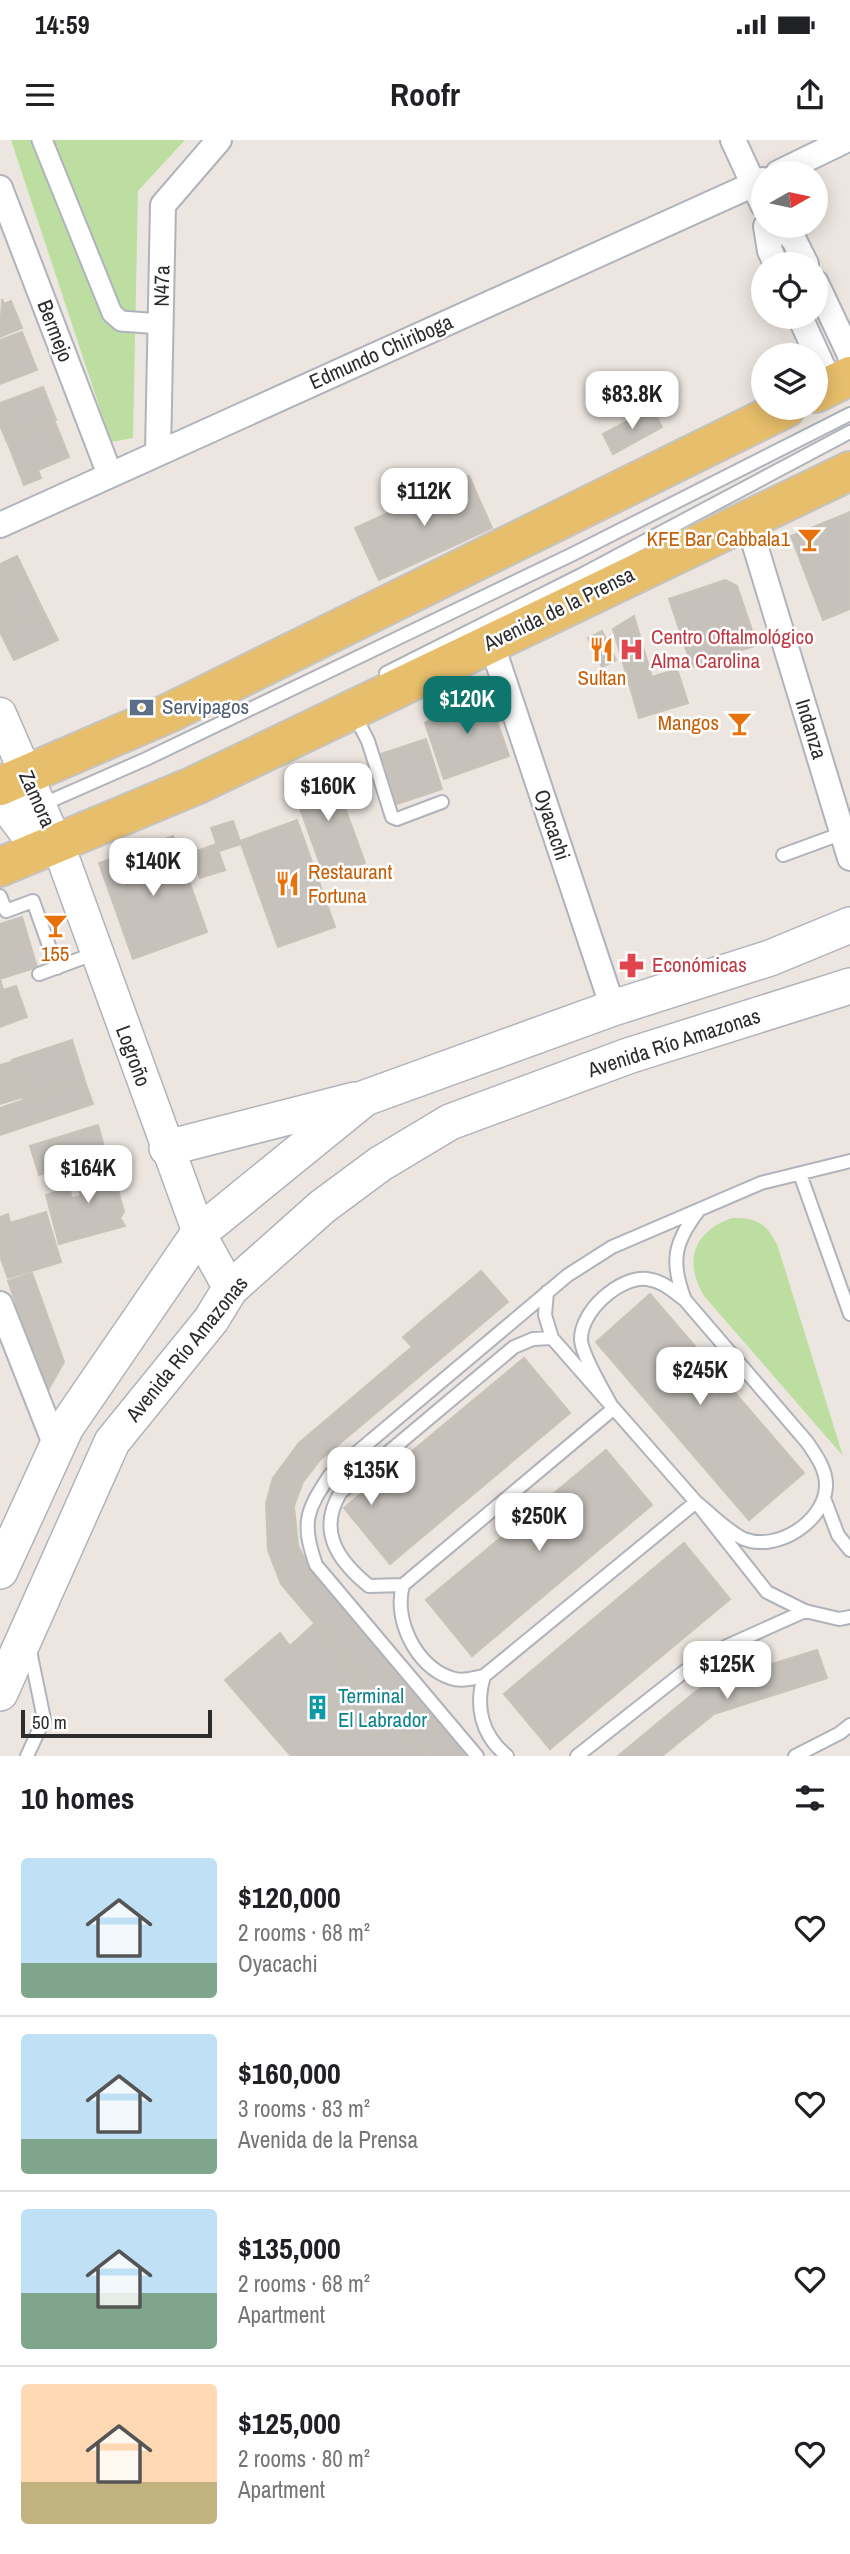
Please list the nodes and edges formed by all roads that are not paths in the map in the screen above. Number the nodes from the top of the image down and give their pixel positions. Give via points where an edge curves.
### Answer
1 (42, 140) edge
2 (219, 140) edge
3 (733, 140) edge
4 (846, 140) edge
5 (803, 161) edge
6 (751, 173) edge
7 (0, 188) edge
8 (751, 194) edge
9 (161, 324) junction
10 (807, 329) edge
11 (826, 329) edge
12 (839, 385) edge
13 (762, 420) edge
14 (850, 432) edge
15 (158, 452) junction
16 (850, 471) edge
17 (110, 475) junction
18 (747, 519) junction
19 (0, 525) edge
20 (491, 642) junction
21 (362, 694) junction
22 (0, 714) edge
23 (164, 783) dead end
24 (442, 802) dead end
25 (118, 803) dead end
26 (25, 821) edge
27 (842, 834) junction
28 (783, 855) dead end
29 (850, 858) edge
30 (0, 895) edge
31 (850, 925) edge
32 (96, 953) junction
33 (57, 968) junction
34 (39, 975) dead end
35 (850, 986) edge
36 (613, 1008) junction
37 (365, 1098) junction
38 (167, 1148) junction
39 (850, 1161) edge
40 (800, 1174) junction
41 (700, 1209) junction
42 (199, 1233) junction
43 (230, 1289) junction
44 (547, 1292) junction
45 (685, 1300) junction
46 (0, 1304) edge
47 (850, 1314) edge
48 (552, 1338) junction
49 (613, 1409) junction
50 (56, 1446) junction
51 (824, 1498) junction
52 (696, 1502) junction
53 (850, 1550) edge
54 (0, 1571) edge
55 (403, 1585) junction
56 (850, 1608) edge
57 (805, 1611) junction
58 (844, 1618) edge
59 (26, 1634) junction
60 (484, 1676) junction
61 (0, 1693) edge
62 (850, 1724) edge
63 (27, 1756) edge
64 (477, 1756) edge
65 (507, 1756) edge
66 (577, 1756) edge
67 (795, 1756) edge

1 - 9 street via 112,313 121,321
2 - 9 street, N47a via 163,205
3 - 6 street
4 - 5 street
7 - 17 street, Bermejo
8 - 15 street, Edmundo Chiriboga
9 - 15 street, N47a
10 - 12 street
11 - 12 street
12 - 26 lane via 572,554
13 - 26 main road via 171,712
14 - 21 lane
15 - 17 street, Edmundo Chiriboga
16 - 18 main road, Avenida de la Prensa
17 - 19 street, Edmundo Chiriboga
18 - 20 main road, Avenida de la Prensa
18 - 27 street, Indanza
20 - 21 main road, Avenida de la Prensa
20 - 36 street, Oyacachi
21 - 24 lane via 368,741 392,817
21 - 26 main road, Avenida de la Prensa via 196,785
22 - 26 street, Zamora
23 - 25 lane
26 - 32 street, Logroño
27 - 28 lane
27 - 29 street, Indanza
30 - 33 lane via 6,911 33,901
31 - 36 main road via 770,958
32 - 33 lane
32 - 38 street, Logroño
33 - 34 lane
35 - 43 main road, Avenida Río Amazonas via 628,1056 450,1122 380,1164 322,1207
36 - 37 main road
37 - 38 main road
37 - 42 main road
38 - 42 street, Logroño
39 - 40 lane
40 - 41 lane
40 - 47 lane
41 - 44 lane via 612,1247
41 - 45 lane via 684,1230 676,1252 676,1277
42 - 43 street, Logroño
42 - 50 main road
43 - 59 main road, Avenida Río Amazonas via 211,1320 112,1442
44 - 48 lane via 545,1314
44 - 64 lane via 330,1475 305,1521 316,1565
45 - 49 lane via 661,1282 630,1280 601,1301 586,1320 581,1340
45 - 51 lane via 807,1442 822,1465
46 - 50 street
48 - 49 lane
48 - 55 lane via 533,1339 514,1348 341,1492 332,1506 333,1546 352,1573 369,1586
49 - 52 lane
49 - 55 lane
50 - 54 main road
51 - 52 lane via 811,1520 789,1536 764,1543 743,1539
51 - 53 lane via 838,1535
52 - 57 lane via 767,1592
52 - 60 lane
55 - 60 lane via 398,1601 400,1619 407,1637 433,1668 451,1678
56 - 58 lane
57 - 58 lane
57 - 66 lane via 727,1646 685,1671
59 - 61 main road, Avenida Río Amazonas
59 - 63 lane via 44,1719
60 - 65 lane via 478,1694 485,1729
62 - 67 lane

